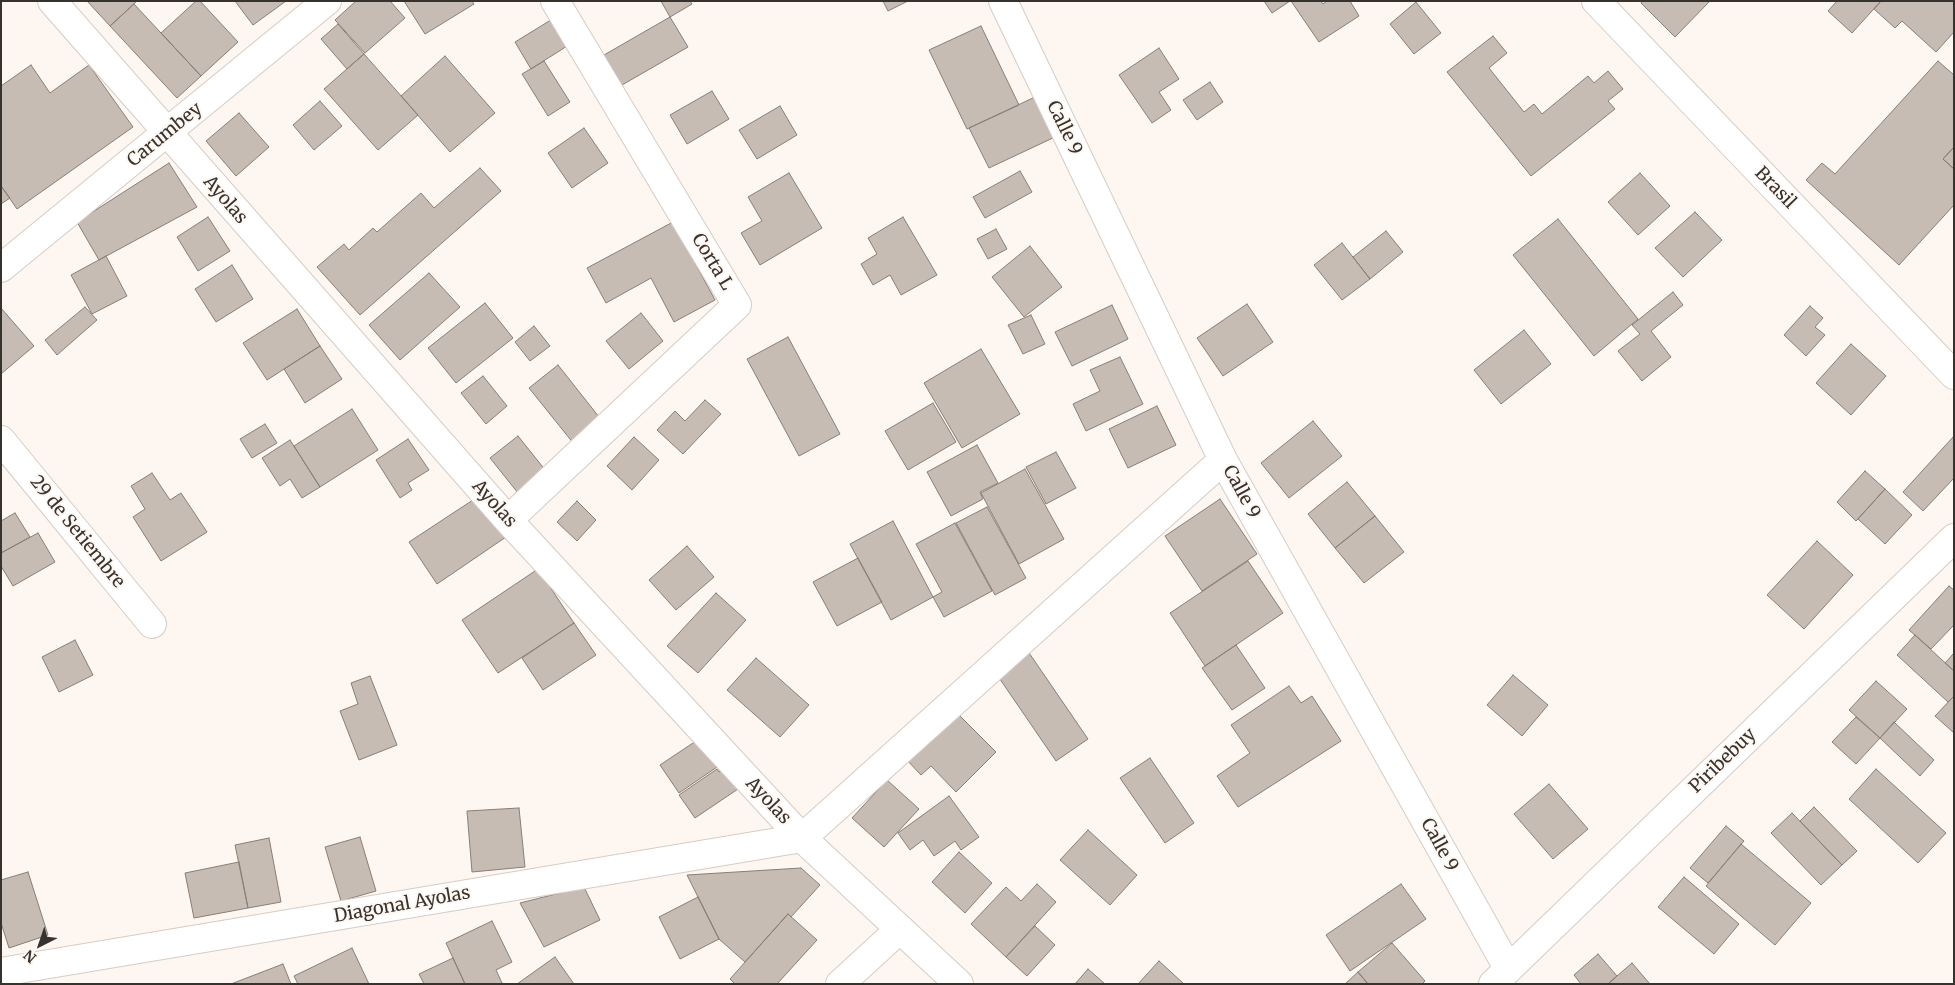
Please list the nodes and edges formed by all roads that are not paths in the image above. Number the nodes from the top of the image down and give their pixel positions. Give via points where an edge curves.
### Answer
1 (52, 1) edge
2 (327, 1) edge
3 (555, 1) edge
4 (1003, 1) edge
5 (1596, 1) edge
6 (167, 134) junction
7 (1, 268) edge
8 (1954, 375) edge
9 (1, 440) edge
10 (1223, 460) junction
11 (508, 520) junction
12 (1954, 538) edge
13 (152, 624) dead end
14 (802, 838) junction
15 (900, 929) junction
16 (1, 972) edge
17 (1501, 976) edge
18 (840, 984) edge
19 (958, 984) edge

1 - 6 street, Ayolas
2 - 6 street, Carumbey
3 - 11 street, Corta L via 737,305
4 - 10 street, Calle 9
5 - 8 street, Brasil
6 - 7 street, Carumbey
6 - 11 street, Ayolas
9 - 13 street, 29 de Setiembre
10 - 14 street
10 - 17 street, Calle 9
11 - 14 street, Ayolas
12 - 17 street, Piribebuy
14 - 15 street, Ayolas
14 - 16 street, Diagonal Ayolas
15 - 18 street
15 - 19 street, Ayolas

